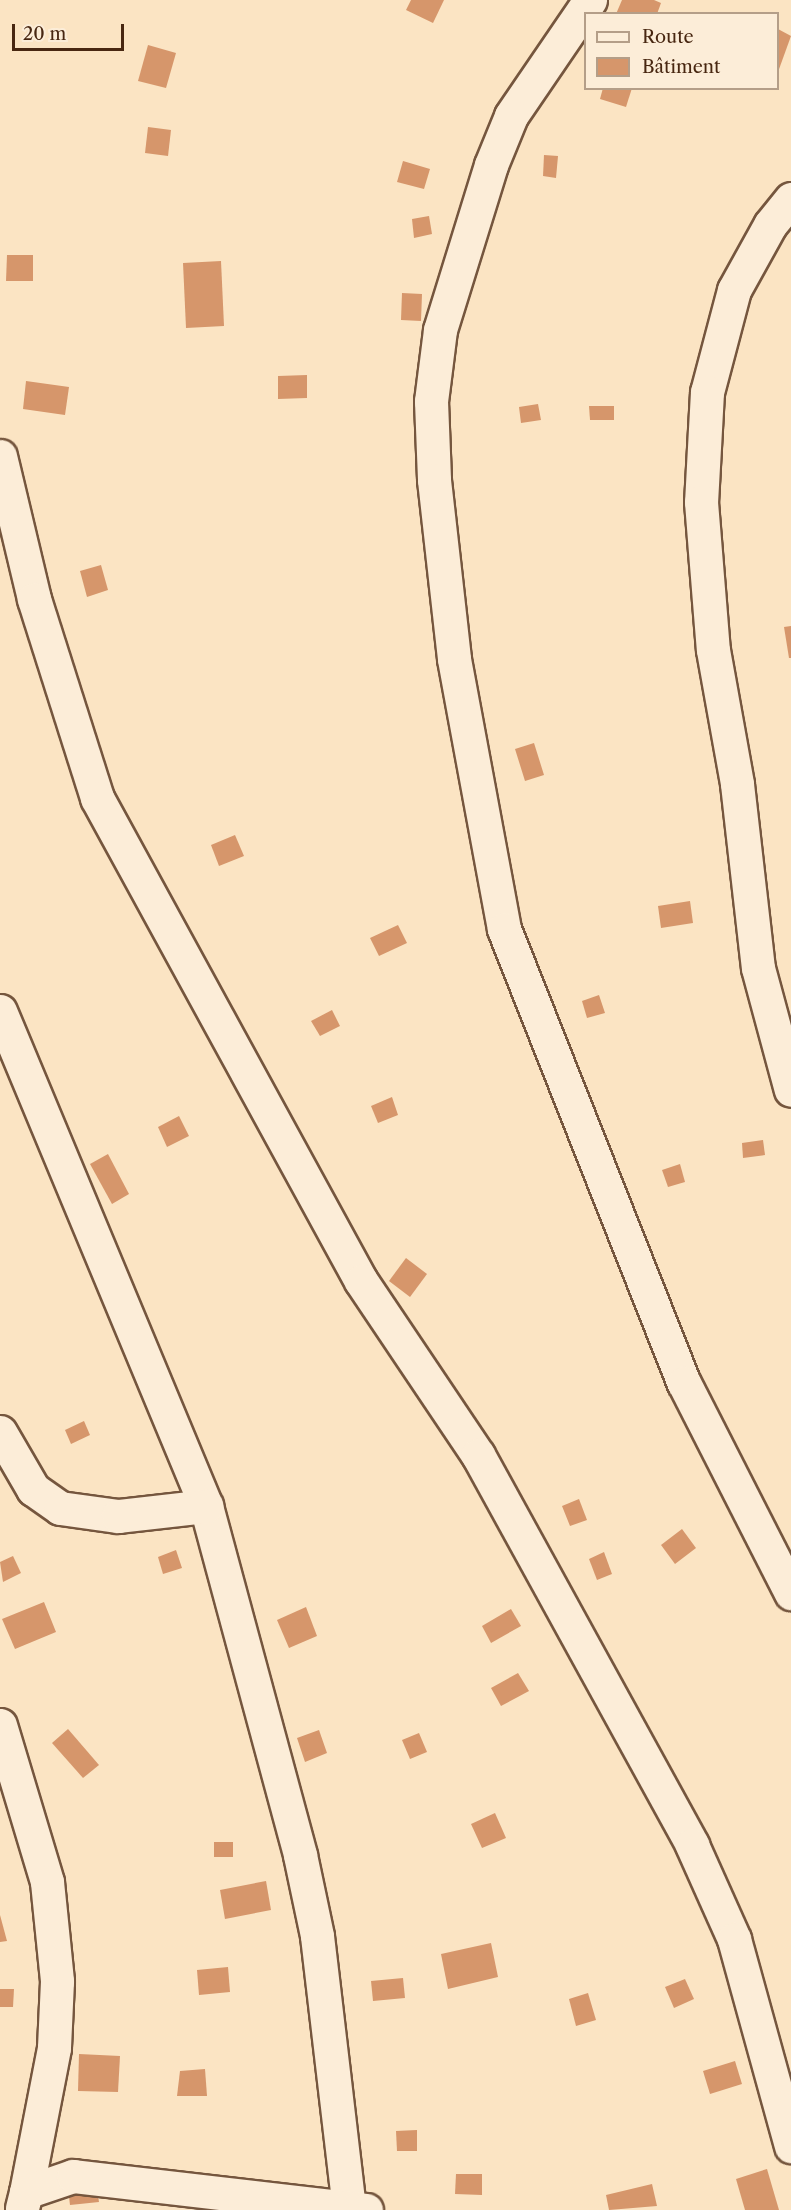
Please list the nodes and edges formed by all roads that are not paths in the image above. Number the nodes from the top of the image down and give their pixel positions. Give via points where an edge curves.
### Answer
1 (590, 0) edge
2 (791, 199) edge
3 (0, 456) edge
4 (0, 1011) edge
5 (791, 1090) edge
6 (0, 1432) edge
7 (206, 1506) junction
8 (791, 1593) edge
9 (0, 1725) edge
10 (791, 2146) edge
11 (24, 2201) edge
12 (245, 2203) edge
13 (357, 2209) edge

1 - 8 street via 511,116 490,165 440,330 431,401 434,480 454,659 504,929 684,1383
2 - 5 street via 770,225 734,290 707,392 700,502 713,650 737,784 758,968
3 - 10 street via 34,599 96,798 361,1281 478,1455 692,1845 734,1939
4 - 7 street
6 - 7 street via 28,1483 60,1508 118,1516
7 - 13 street via 312,1913
9 - 11 street via 47,1882 57,1981 54,2048
11 - 12 street via 73,2176
12 - 13 street

